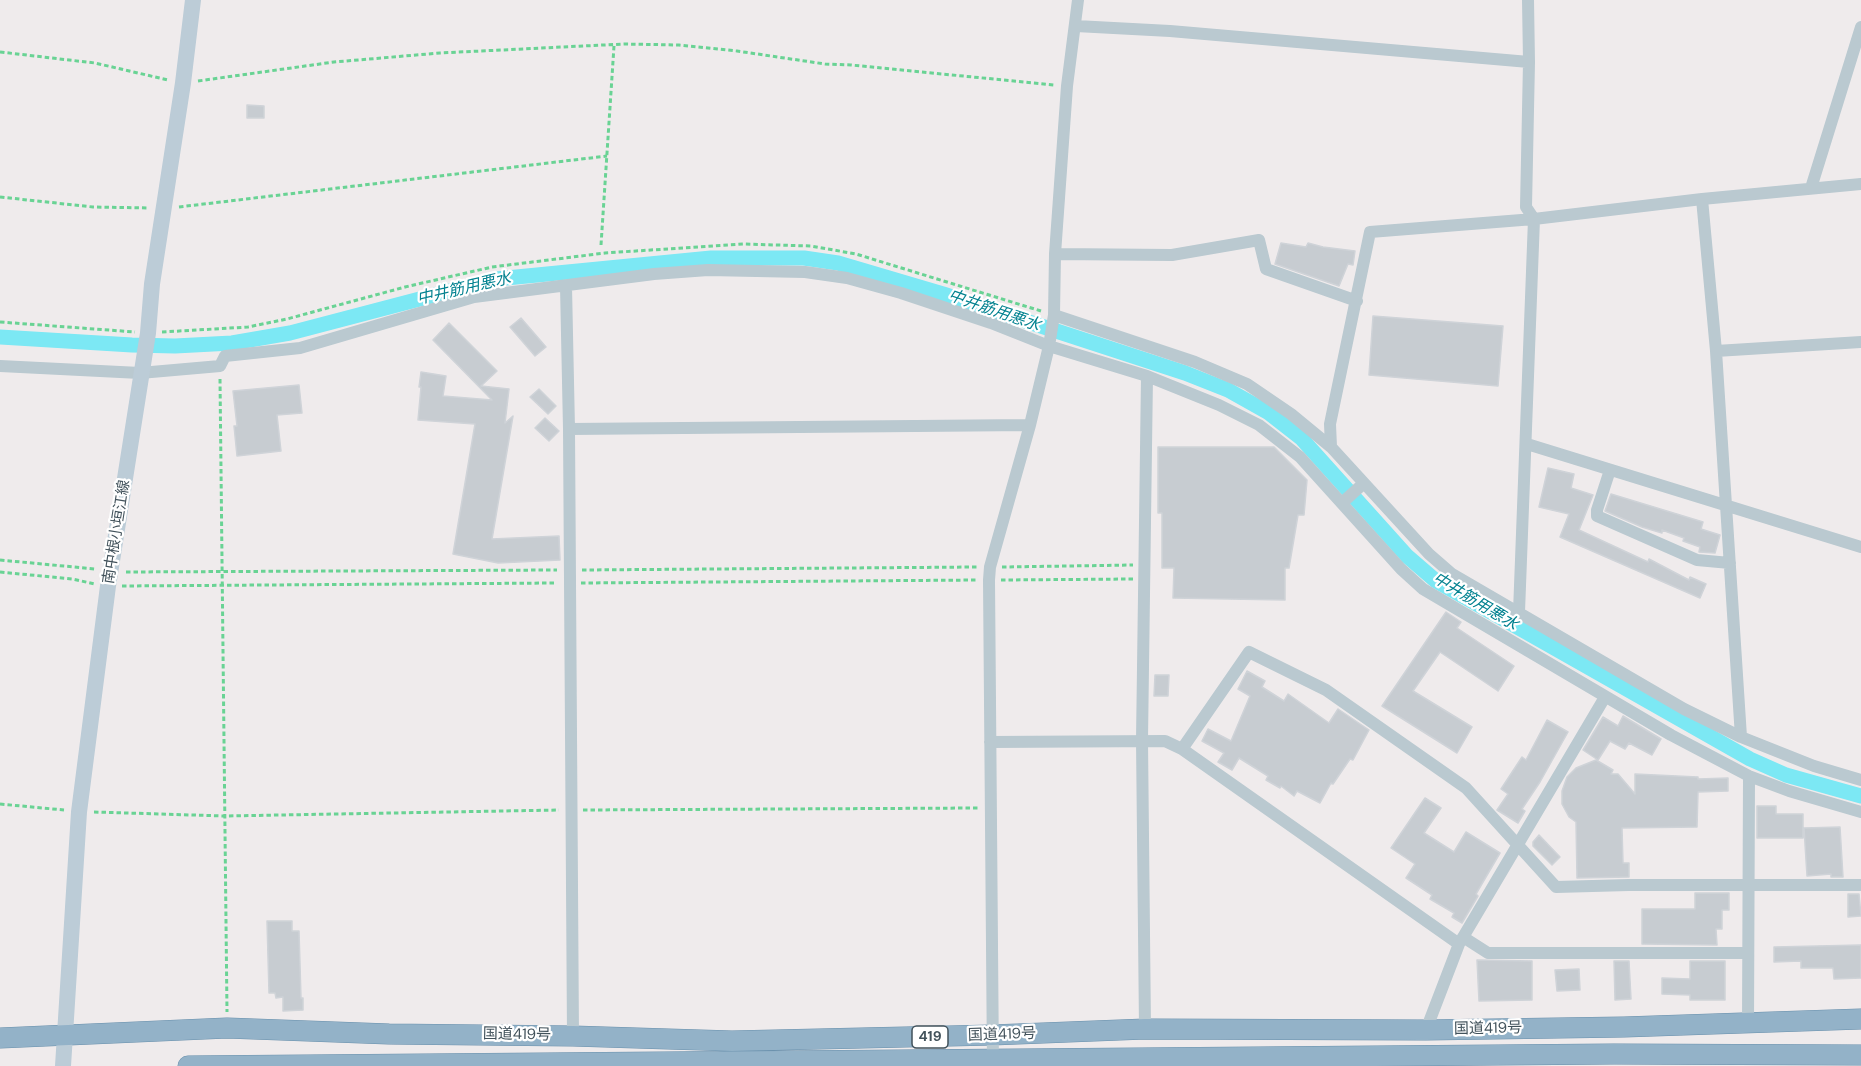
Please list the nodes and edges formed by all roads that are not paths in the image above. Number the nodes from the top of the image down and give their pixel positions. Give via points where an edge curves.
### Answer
1 (193, 0) edge
2 (1078, 0) edge
3 (1528, 0) edge
4 (1076, 26) junction
5 (1861, 27) edge
6 (1529, 62) junction
7 (1861, 184) edge
8 (1811, 188) junction
9 (1702, 199) junction
10 (1534, 219) junction
11 (1055, 254) junction
12 (566, 286) junction
13 (1357, 301) junction
14 (1054, 315) junction
15 (1861, 342) edge
16 (1049, 346) junction
17 (1716, 351) junction
18 (0, 366) edge
19 (142, 367) junction
20 (1147, 376) junction
21 (1030, 425) junction
22 (569, 429) junction
23 (1527, 444) junction
24 (1331, 447) junction
25 (1610, 470) junction
26 (1364, 483) junction
27 (1342, 503) junction
28 (1726, 506) junction
29 (1861, 547) edge
30 (1730, 563) junction
31 (1519, 612) junction
32 (1605, 697) junction
33 (1741, 737) junction
34 (1142, 740) junction
35 (990, 742) junction
36 (1182, 749) junction
37 (1749, 776) junction
38 (1861, 780) edge
39 (1861, 812) edge
40 (1517, 845) junction
41 (1748, 885) junction
42 (1861, 885) edge
43 (1461, 941) junction
44 (1748, 953) junction
45 (1861, 1019) edge
46 (1748, 1024) junction
47 (1146, 1029) junction
48 (1426, 1030) junction
49 (992, 1035) junction
50 (64, 1036) junction
51 (573, 1036) junction
52 (0, 1038) edge
53 (1861, 1055) edge
54 (1614, 1060) edge
55 (1749, 1060) edge
56 (993, 1063) edge
57 (573, 1064) edge
58 (63, 1066) edge
59 (188, 1066) edge

1 - 19 main road, 南中根小垣江線
2 - 4 street
3 - 6 street
4 - 6 street
4 - 11 street via 1067,86
5 - 8 street
6 - 10 street via 1526,207
7 - 8 street
8 - 9 street
9 - 10 street
9 - 17 street
10 - 13 street via 1370,232
10 - 23 street
11 - 13 street via 1172,255 1259,240 1266,269
11 - 14 street
12 - 16 street via 708,270 805,272 847,278 901,293
12 - 19 street via 474,297 300,348 225,356 220,366
12 - 22 street
13 - 24 street via 1330,424
14 - 16 street
14 - 24 street via 1196,362 1246,384 1292,414
15 - 17 street
16 - 20 street
16 - 21 street
17 - 28 street
18 - 19 street
19 - 50 main road, 南中根小垣江線 via 79,812
20 - 27 street via 1259,424 1300,457
20 - 34 street
21 - 22 street
21 - 35 street via 990,567
22 - 51 street
23 - 25 street
23 - 31 street
24 - 26 street
25 - 28 street
25 - 30 street via 1597,516 1697,560
26 - 27 street
26 - 31 street via 1452,574
27 - 32 street via 1423,590
28 - 29 street
28 - 30 street
30 - 33 street
31 - 33 street via 1684,709
32 - 37 street
32 - 40 street
33 - 38 street
34 - 35 street
34 - 36 street via 1165,741
34 - 47 street
35 - 49 street
36 - 40 street via 1249,652 1326,690 1466,788
36 - 43 street
37 - 39 street
37 - 41 street
40 - 41 street via 1556,887
40 - 43 street
41 - 42 street
41 - 44 street
43 - 44 street via 1488,953
43 - 48 street
44 - 46 street
45 - 46 highway, 国道419号 / 419
46 - 48 highway, 国道419号 / 419
47 - 48 highway, 国道419号 / 419
47 - 49 highway, 国道419号 / 419
49 - 51 highway, 国道419号 / 419 via 732,1041
49 - 56 street
50 - 51 highway, 国道419号 / 419 via 227,1028
50 - 52 highway, 国道419号 / 419
50 - 58 main road, 南中根小垣江線
53 - 55 highway, 国道419号 / 419
54 - 55 highway, 国道419号 / 419
54 - 56 highway, 国道419号 / 419
56 - 57 highway, 国道419号 / 419
57 - 59 highway, 国道419号 / 419

